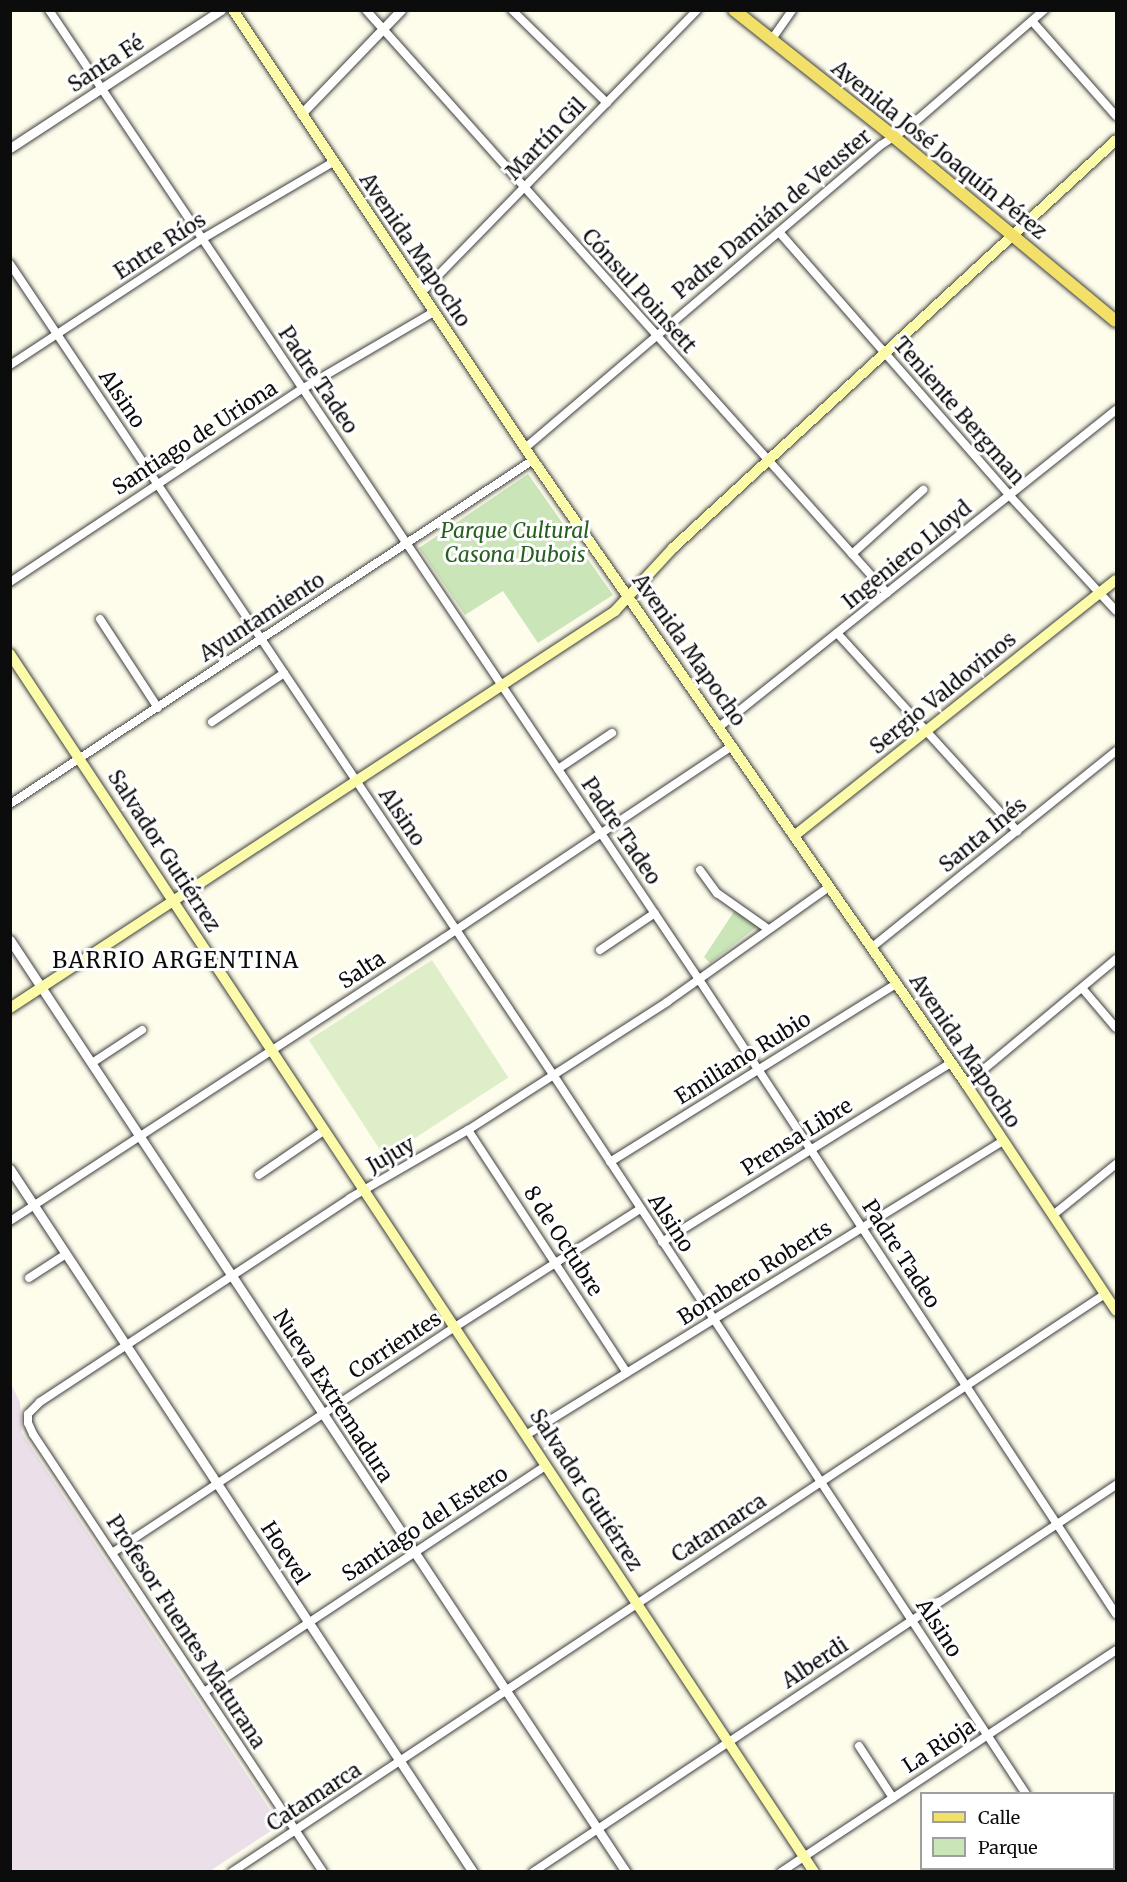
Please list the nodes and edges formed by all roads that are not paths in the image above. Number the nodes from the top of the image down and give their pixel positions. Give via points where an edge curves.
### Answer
1 (49, 10) edge
2 (221, 10) edge
3 (233, 10) edge
4 (366, 10) edge
5 (402, 10) edge
6 (512, 10) edge
7 (697, 10) edge
8 (734, 10) edge
9 (792, 10) edge
10 (1044, 10) edge
11 (1032, 21) junction
12 (383, 30) junction
13 (772, 39) junction
14 (101, 89) junction
15 (607, 103) junction
16 (301, 114) junction
17 (1116, 116) edge
18 (894, 136) junction
19 (1116, 140) edge
20 (10, 148) edge
21 (333, 162) junction
22 (523, 189) junction
23 (779, 232) junction
24 (1012, 236) junction
25 (202, 239) junction
26 (10, 264) edge
27 (421, 293) junction
28 (434, 312) junction
29 (1116, 321) edge
30 (57, 334) junction
31 (656, 336) junction
32 (885, 353) junction
33 (10, 365) edge
34 (302, 389) junction
35 (1116, 410) edge
36 (525, 448) junction
37 (533, 460) junction
38 (768, 461) junction
39 (158, 484) junction
40 (923, 490) dead end
41 (1010, 496) junction
42 (406, 544) junction
43 (852, 554) junction
44 (1116, 580) edge
45 (10, 582) edge
46 (1100, 593) junction
47 (887, 594) junction
48 (628, 595) junction
49 (1116, 611) edge
50 (100, 619) dead end
51 (837, 633) junction
52 (262, 639) junction
53 (10, 654) edge
54 (284, 673) junction
55 (502, 686) junction
56 (158, 708) junction
57 (212, 722) dead end
58 (719, 727) junction
59 (926, 731) junction
60 (612, 734) dead end
61 (732, 746) junction
62 (1116, 752) edge
63 (80, 759) junction
64 (558, 769) junction
65 (356, 781) junction
66 (10, 804) edge
67 (1017, 831) junction
68 (601, 833) junction
69 (794, 836) junction
70 (700, 870) dead end
71 (829, 887) junction
72 (173, 901) junction
73 (655, 913) junction
74 (768, 929) junction
75 (456, 930) junction
76 (10, 940) edge
77 (871, 948) junction
78 (600, 950) dead end
79 (1116, 959) edge
80 (698, 978) junction
81 (896, 984) junction
82 (42, 987) junction
83 (1082, 988) junction
84 (10, 1008) edge
85 (1116, 1028) edge
86 (142, 1030) dead end
87 (272, 1051) junction
88 (92, 1063) junction
89 (951, 1063) junction
90 (758, 1070) junction
91 (554, 1076) junction
92 (966, 1084) junction
93 (325, 1130) junction
94 (468, 1130) junction
95 (140, 1136) junction
96 (1003, 1141) junction
97 (811, 1150) junction
98 (610, 1162) junction
99 (1116, 1164) edge
100 (10, 1169) edge
101 (259, 1174) dead end
102 (364, 1190) junction
103 (34, 1206) junction
104 (640, 1209) junction
105 (1053, 1215) junction
106 (10, 1221) edge
107 (862, 1228) junction
108 (662, 1242) junction
109 (66, 1254) junction
110 (555, 1263) junction
111 (232, 1275) junction
112 (29, 1278) dead end
113 (1105, 1294) junction
114 (1116, 1307) edge
115 (714, 1320) junction
116 (455, 1327) junction
117 (126, 1344) junction
118 (627, 1373) junction
119 (966, 1386) junction
120 (31, 1410) joint
121 (324, 1413) junction
122 (526, 1435) junction
123 (546, 1466) junction
124 (821, 1482) junction
125 (218, 1483) junction
126 (1116, 1485) edge
127 (1057, 1524) junction
128 (415, 1552) junction
129 (112, 1553) junction
130 (638, 1604) junction
131 (1116, 1614) edge
132 (912, 1621) junction
133 (309, 1623) junction
134 (1116, 1650) edge
135 (507, 1691) junction
136 (204, 1692) junction
137 (988, 1735) junction
138 (729, 1742) junction
139 (859, 1746) dead end
140 (400, 1761) junction
141 (1025, 1792) edge
142 (893, 1798) junction
143 (598, 1828) junction
144 (295, 1830) junction
145 (804, 1856) junction
146 (232, 1872) edge
147 (323, 1872) edge
148 (473, 1872) edge
149 (533, 1872) edge
150 (626, 1872) edge
151 (781, 1872) edge
152 (814, 1872) edge

1 - 14 street, Padre Tadeo
2 - 14 street, Santa Fé
3 - 16 main road, Avenida Mapocho
4 - 12 street, Cónsul Poinsett
5 - 12 street
6 - 15 street
7 - 15 street, Martín Gil
8 - 13 main road, Avenida José Joaquín Pérez
9 - 13 street
10 - 11 street, Padre Damián de Veuster
11 - 17 street
11 - 18 street, Padre Damián de Veuster via 909,128
12 - 16 street
12 - 22 street, Cónsul Poinsett
13 - 18 main road, Avenida José Joaquín Pérez
14 - 20 street, Santa Fé
14 - 25 street, Padre Tadeo
15 - 22 street, Martín Gil
16 - 21 main road, Avenida Mapocho
18 - 23 street, Padre Damián de Veuster
18 - 24 main road, Avenida José Joaquín Pérez
19 - 24 main road
21 - 25 street, Entre Ríos
21 - 27 main road, Avenida Mapocho
22 - 27 street, Martín Gil
22 - 31 street, Cónsul Poinsett
23 - 31 street, Padre Damián de Veuster
23 - 32 street, Teniente Bergman
24 - 29 main road, Avenida José Joaquín Pérez
24 - 32 main road
25 - 30 street, Entre Ríos
25 - 34 street, Padre Tadeo
26 - 30 street, Alsino
27 - 28 main road, Avenida Mapocho
28 - 34 street, Santiago de Uriona
28 - 36 main road, Avenida Mapocho
30 - 33 street, Entre Ríos
30 - 39 street, Alsino
31 - 36 street, Padre Damián de Veuster
31 - 38 street, Cónsul Poinsett
32 - 38 main road
32 - 41 street, Teniente Bergman
34 - 39 street, Santiago de Uriona
34 - 42 street, Padre Tadeo
35 - 41 street, Ingeniero Lloyd
36 - 37 main road, Avenida Mapocho
37 - 42 street, Ayuntamiento
37 - 48 main road, Avenida Mapocho
38 - 43 street, Cónsul Poinsett
38 - 48 main road via 666,554
39 - 45 street, Santiago de Uriona
39 - 52 street, Alsino
40 - 43 street
41 - 46 street, Teniente Bergman
41 - 47 street, Ingeniero Lloyd
42 - 52 street, Ayuntamiento
42 - 55 street, Padre Tadeo
43 - 47 street, Cónsul Poinsett
44 - 46 main road, Sergio Valdovinos
46 - 49 street, Teniente Bergman
46 - 59 main road, Sergio Valdovinos
47 - 51 street, Ingeniero Lloyd
48 - 55 main road via 609,615
48 - 58 main road, Avenida Mapocho
50 - 56 street
51 - 58 street, Ingeniero Lloyd
51 - 59 street
52 - 54 street, Alsino
52 - 56 street, Ayuntamiento
53 - 63 main road, Salvador Gutiérrez
54 - 57 street
54 - 65 street, Alsino
55 - 64 street, Padre Tadeo
55 - 65 main road
56 - 63 street, Ayuntamiento
58 - 61 main road, Avenida Mapocho
59 - 67 street
59 - 69 main road, Sergio Valdovinos
60 - 64 street, Padre Tadeo
61 - 68 street, Salta
61 - 69 main road, Avenida Mapocho
62 - 67 street, Santa Inés
63 - 66 street, Ayuntamiento
63 - 72 main road, Salvador Gutiérrez
64 - 68 street, Padre Tadeo
65 - 72 main road
65 - 75 street, Alsino
67 - 77 street, Santa Inés
68 - 73 street, Padre Tadeo
68 - 75 street, Salta
69 - 71 main road, Avenida Mapocho
70 - 74 street via 717,893
71 - 74 street, Jujuy
71 - 77 main road, Avenida Mapocho
72 - 82 main road
72 - 87 main road, Salvador Gutiérrez
73 - 78 street, Padre Tadeo
73 - 80 street, Padre Tadeo
74 - 80 street, Jujuy
75 - 87 street, Salta
75 - 91 street, Alsino
76 - 82 street, Nueva Extremadura
77 - 81 main road, Avenida Mapocho
79 - 83 street
80 - 90 street, Padre Tadeo
80 - 91 street, Jujuy
81 - 89 main road, Avenida Mapocho
81 - 90 street, Emiliano Rubio
82 - 84 main road
82 - 88 street, Nueva Extremadura
83 - 85 street
83 - 92 street
86 - 88 street
87 - 93 main road, Salvador Gutiérrez
87 - 95 street, Salta
88 - 95 street, Nueva Extremadura
89 - 92 main road, Avenida Mapocho
89 - 97 street, Prensa Libre
90 - 97 street, Padre Tadeo
90 - 98 street, Emiliano Rubio
91 - 94 street, Jujuy
91 - 98 street, Alsino
92 - 96 main road, Avenida Mapocho
93 - 101 street
93 - 102 main road, Salvador Gutiérrez
94 - 102 street, Jujuy
94 - 110 street, 8 de Octubre
95 - 103 street, Salta
95 - 111 street, Nueva Extremadura
96 - 105 main road, Avenida Mapocho
96 - 107 street, Bombero Roberts
97 - 107 street, Padre Tadeo
97 - 108 street, Prensa Libre
98 - 104 street, Alsino
99 - 105 street
100 - 103 street, Hoevel
102 - 111 street, Jujuy
102 - 116 main road, Salvador Gutiérrez
103 - 106 street, Salta
103 - 109 street, Hoevel
104 - 108 street, Alsino
104 - 110 street, Corrientes
105 - 113 main road, Avenida Mapocho
107 - 115 street, Bombero Roberts
107 - 119 street, Padre Tadeo
108 - 115 street, Alsino
109 - 112 street
109 - 117 street, Hoevel
110 - 116 street, Corrientes
110 - 118 street, 8 de Octubre
111 - 117 street, Jujuy
111 - 121 street, Nueva Extremadura
113 - 114 main road, Avenida Mapocho
113 - 119 street, Catamarca
115 - 118 street, Bombero Roberts
115 - 124 street, Alsino
116 - 121 street, Corrientes
116 - 122 main road, Salvador Gutiérrez
117 - 120 street, Jujuy
117 - 125 street, Hoevel
118 - 122 street, Bombero Roberts
119 - 124 street, Catamarca
119 - 127 street, Padre Tadeo
120 - 129 street, Profesor Fuentes Maturana via 27,1418 30,1428
121 - 125 street, Corrientes
121 - 128 street, Nueva Extremadura
122 - 123 main road, Salvador Gutiérrez
123 - 128 street, Santiago del Estero
123 - 130 main road, Salvador Gutiérrez
124 - 130 street, Catamarca
124 - 132 street, Alsino
125 - 129 street, Corrientes
125 - 133 street, Hoevel
126 - 127 street, Alberdi
127 - 131 street, Padre Tadeo
127 - 132 street, Alberdi
128 - 133 street, Santiago del Estero
128 - 135 street, Nueva Extremadura
129 - 136 street, Profesor Fuentes Maturana
130 - 135 street, Catamarca
130 - 138 main road, Salvador Gutiérrez
132 - 137 street, Alsino
132 - 138 street, Alberdi
133 - 136 street, Santiago del Estero
133 - 140 street, Hoevel
134 - 137 street, La Rioja
135 - 140 street, Catamarca
135 - 143 street, Nueva Extremadura
136 - 144 street, Profesor Fuentes Maturana
137 - 141 street, Alsino
137 - 142 street, La Rioja
138 - 143 street, Alberdi
138 - 145 main road, Salvador Gutiérrez
139 - 142 street
140 - 144 street, Catamarca
140 - 148 street, Hoevel
142 - 145 street, La Rioja
143 - 149 street, Alberdi
143 - 150 street, Nueva Extremadura
144 - 146 street, Catamarca
144 - 147 street, Profesor Fuentes Maturana
145 - 151 street, La Rioja
145 - 152 main road, Salvador Gutiérrez

